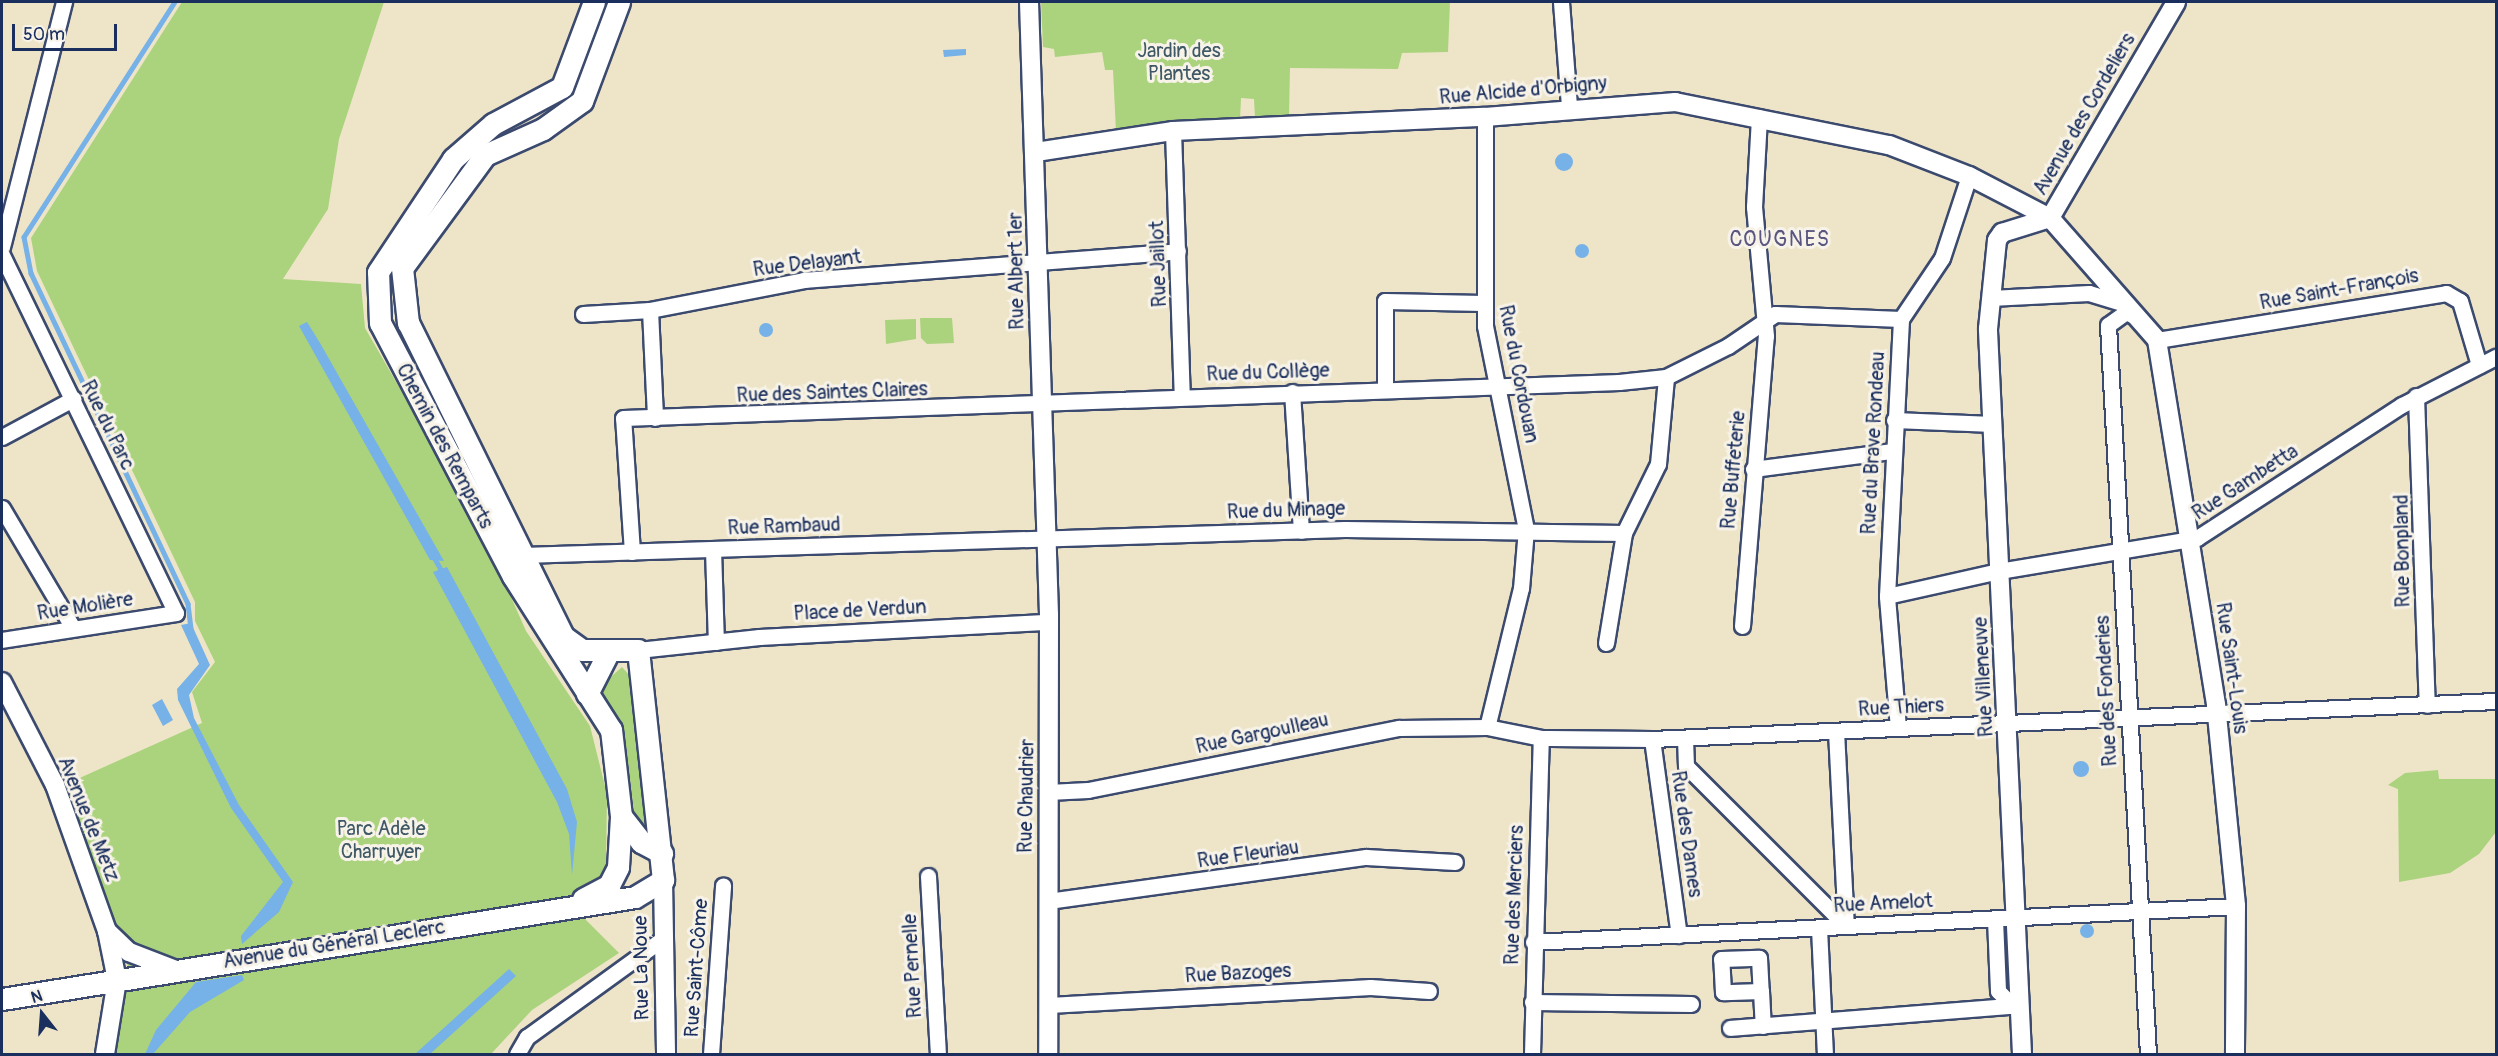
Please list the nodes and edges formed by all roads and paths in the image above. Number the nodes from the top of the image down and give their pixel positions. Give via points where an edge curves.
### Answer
1 (64, 2) edge
2 (594, 2) edge
3 (619, 2) edge
4 (1029, 2) edge
5 (1561, 2) edge
6 (2176, 2) edge
7 (1569, 107) junction
8 (1485, 117) junction
9 (1760, 117) junction
10 (1173, 131) junction
11 (1036, 153) junction
12 (1969, 176) junction
13 (2050, 218) junction
14 (2, 248) edge
15 (1178, 250) junction
16 (2, 255) edge
17 (1038, 265) junction
18 (1990, 297) junction
19 (1483, 303) junction
20 (2124, 304) junction
21 (650, 310) junction
22 (583, 315) dead end
23 (1765, 318) junction
24 (2138, 318) junction
25 (1901, 319) junction
26 (2157, 340) junction
27 (2496, 357) edge
28 (2479, 365) junction
29 (1666, 377) junction
30 (1497, 386) junction
31 (1385, 390) junction
32 (1292, 392) junction
33 (1182, 396) junction
34 (2416, 396) junction
35 (73, 399) junction
36 (1041, 403) junction
37 (655, 418) junction
38 (1894, 420) junction
39 (1993, 424) junction
40 (2, 437) edge
41 (1891, 451) junction
42 (1753, 469) junction
43 (2, 508) edge
44 (1526, 529) junction
45 (1301, 531) junction
46 (1624, 533) junction
47 (1047, 539) junction
48 (2191, 540) junction
49 (713, 549) junction
50 (632, 552) junction
51 (2119, 552) junction
52 (522, 555) junction
53 (1999, 571) junction
54 (1887, 596) junction
55 (176, 613) joint
56 (1049, 622) junction
57 (1743, 626) dead end
58 (73, 628) junction
59 (2, 640) edge
60 (716, 642) junction
61 (1606, 643) dead end
62 (638, 650) junction
63 (608, 653) junction
64 (2, 681) edge
65 (587, 694) junction
66 (2496, 701) edge
67 (2427, 705) junction
68 (2216, 714) junction
69 (2128, 718) junction
70 (2007, 724) junction
71 (1487, 727) junction
72 (1898, 728) junction
73 (1836, 731) junction
74 (1541, 738) junction
75 (1685, 738) junction
76 (1652, 739) junction
77 (1048, 792) junction
78 (621, 816) junction
79 (662, 853) junction
80 (1455, 862) dead end
81 (928, 876) dead end
82 (663, 880) junction
83 (723, 885) dead end
84 (1048, 901) junction
85 (2236, 906) junction
86 (554, 908) junction
87 (2140, 911) junction
88 (2018, 918) junction
89 (1995, 919) junction
90 (1846, 926) junction
91 (1819, 928) junction
92 (106, 931) junction
93 (1679, 935) junction
94 (661, 940) junction
95 (1533, 942) junction
96 (176, 970) junction
97 (117, 980) junction
98 (1429, 991) dead end
99 (1761, 991) junction
100 (2, 999) edge
101 (1532, 1002) junction
102 (1691, 1004) dead end
103 (1050, 1005) junction
104 (2017, 1005) junction
105 (1823, 1023) junction
106 (1763, 1026) junction
107 (1730, 1028) dead end
108 (105, 1054) edge
109 (517, 1054) edge
110 (666, 1054) edge
111 (711, 1054) edge
112 (938, 1054) edge
113 (1048, 1054) edge
114 (1532, 1054) edge
115 (1825, 1054) edge
116 (2022, 1054) edge
117 (2148, 1054) edge
118 (2235, 1054) edge

1 - 14 street
2 - 65 main road, Chemin des Remparts via 562,87 493,124 453,159 378,272 380,323 513,576
3 - 52 main road, Chemin des Remparts via 582,101 543,129 484,155 402,268 408,323
4 - 11 street, Rue Albert 1er
5 - 7 street
6 - 13 street, Avenue des Cordeliers
7 - 8 street, Rue Alcide d'Orbigny
7 - 9 street, Rue Alcide d'Orbigny via 1675,102
8 - 10 street, Rue Alcide d'Orbigny
8 - 19 street, Rue du Cordouan
9 - 12 street, Rue Alcide d'Orbigny via 1889,145
9 - 23 street, Rue Buffeterie via 1754,207
10 - 11 street, Rue Alcide d'Orbigny
10 - 15 street, Rue Jaillot
11 - 17 street, Rue Albert 1er
12 - 13 street, Rue Alcide d'Orbigny
12 - 25 street, Rue du Brave Rondeau via 1942,258
13 - 18 street, Rue Villeneuve via 2002,232 1997,240
13 - 20 street, Rue Alcide d'Orbigny
15 - 17 street, Rue Delayant
15 - 33 street, Rue Jaillot
16 - 35 street, Rue du Parc
17 - 21 street, Rue Delayant via 804,280
17 - 36 street, Rue Albert 1er
18 - 20 street via 2090,293
18 - 39 street, Rue Villeneuve
19 - 30 street, Rue du Cordouan
19 - 31 street via 1385,301
20 - 24 street
21 - 22 street, Rue Delayant
21 - 37 street
23 - 25 street via 1784,312
23 - 29 street via 1728,346
23 - 42 street, Rue Buffeterie
24 - 26 street
24 - 51 street, Rue des Fonderies via 2126,312 2108,325
25 - 38 street, Rue du Brave Rondeau
26 - 28 street, Rue Saint-François via 2446,292 2460,301
26 - 48 street, Rue Saint-Louis
27 - 28 street, Rue Gambetta
28 - 34 street, Rue Gambetta
29 - 30 street, Rue du Collège
29 - 46 street via 1658,464
30 - 31 street, Rue du Collège
30 - 44 street, Rue du Cordouan
31 - 32 street, Rue du Collège
32 - 33 street, Rue du Collège
32 - 45 street
33 - 36 street, Rue du Collège
34 - 48 street, Rue Gambetta
34 - 67 street, Rue Bonpland
35 - 40 street
35 - 55 street, Rue du Parc
36 - 37 street, Rue des Saintes Claires
36 - 47 street, Rue Albert 1er
37 - 50 street, Rue des Saintes Claires via 623,418
38 - 39 street
38 - 41 street, Rue du Brave Rondeau
39 - 53 street, Rue Villeneuve
41 - 42 street
41 - 54 street, Rue du Brave Rondeau
42 - 57 street, Rue Buffeterie
43 - 58 street
44 - 45 street, Rue du Minage
44 - 46 street, Rue du Minage
44 - 71 street via 1509,642
45 - 47 street, Rue du Minage
46 - 61 street
47 - 49 street, Rue Rambaud
47 - 56 street, Rue Chaudrier
48 - 51 street, Rue Gambetta
48 - 68 street, Rue Saint-Louis
49 - 50 street, Rue Rambaud
49 - 60 street
50 - 52 street, Rue Rambaud
51 - 53 street, Rue Gambetta
51 - 69 street, Rue des Fonderies
52 - 63 main road, Chemin des Remparts via 563,636 582,650
53 - 54 street, Rue Gambetta
53 - 70 street, Rue Villeneuve
54 - 72 street, Rue du Brave Rondeau
55 - 58 street, Rue Molière
56 - 60 street, Place de Verdun
56 - 77 street, Rue Chaudrier
58 - 59 street, Rue Molière
60 - 62 street, Place de Verdun
62 - 63 main road, Chemin des Remparts
62 - 79 main road
63 - 65 main road
64 - 92 street, Avenue de Metz via 54,785
65 - 78 main road, Chemin des Remparts via 616,749
66 - 67 street, Rue Thiers
67 - 68 street, Rue Thiers
68 - 69 street, Rue Thiers
68 - 85 street, Rue Saint-Louis
69 - 70 street, Rue Thiers
69 - 87 street, Rue des Fonderies
70 - 72 street, Rue Thiers
70 - 88 street, Rue Villeneuve
71 - 74 street, Rue Thiers
71 - 77 street, Rue Gargoulleau via 1365,734 1099,788
72 - 73 street, Rue Thiers
73 - 75 street, Rue Thiers
73 - 90 street
74 - 76 street, Rue Thiers
74 - 95 street, Rue des Merciers
75 - 76 street, Rue Thiers
75 - 90 street via 1686,766
76 - 93 street, Rue des Dames
77 - 84 street, Rue Chaudrier
78 - 79 main road via 641,842
78 - 86 main road, Chemin des Remparts via 615,877 600,892
79 - 82 main road
80 - 84 street, Rue Fleuriau via 1366,857
81 - 112 street, Rue Pernelle
82 - 86 main road, Avenue du Général Leclerc via 635,897
82 - 94 street, Rue La Noue
83 - 111 street, Rue Saint-Côme
84 - 103 street, Rue Chaudrier
85 - 87 street, Rue Amelot
85 - 118 street, Rue Saint-Louis
86 - 96 main road, Avenue du Général Leclerc
87 - 88 street, Rue Amelot
87 - 117 street, Rue des Fonderies
88 - 89 street, Rue Amelot
88 - 104 street, Rue Villeneuve
89 - 90 street, Rue Amelot
89 - 104 street via 1998,991
90 - 91 street, Rue Amelot
91 - 93 street, Rue Amelot
91 - 105 street
92 - 96 street via 129,952
92 - 97 street, Avenue de Metz
93 - 95 street, Rue Amelot
94 - 109 street via 527,1037
94 - 110 street, Rue La Noue
95 - 101 street, Rue des Merciers
96 - 97 main road, Avenue du Général Leclerc
97 - 100 main road, Avenue du Général Leclerc
97 - 108 street
98 - 103 street, Rue Bazoges via 1370,987
99 - 99 street via 1759,958 1721,959 1723,992
99 - 106 street
101 - 102 street
101 - 114 street, Rue des Merciers
103 - 113 street, Rue Chaudrier
104 - 105 street via 1861,1014
104 - 116 street, Rue Villeneuve
105 - 106 street
105 - 115 street
106 - 107 street

